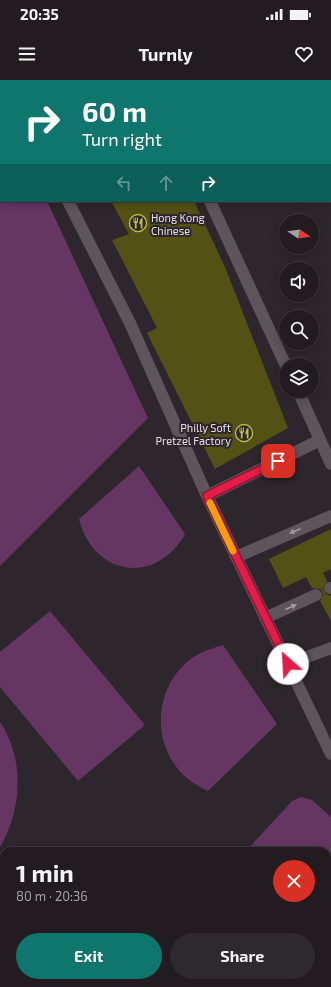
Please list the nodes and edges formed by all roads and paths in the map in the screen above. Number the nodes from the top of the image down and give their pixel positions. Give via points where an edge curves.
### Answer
1 (69, 202) edge
2 (210, 202) edge
3 (282, 358) edge
4 (301, 398) edge
5 (320, 440) junction
6 (331, 464) edge
7 (207, 496) junction
8 (331, 516) edge
9 (236, 557) junction
10 (316, 595) dead end
11 (266, 618) junction
12 (331, 648) edge
13 (288, 664) junction
14 (331, 754) edge

1 - 7 lane via 130,323
2 - 3 lane
4 - 5 lane
5 - 6 lane
5 - 7 lane
7 - 9 lane
8 -> 9 lane
9 - 11 lane
11 -> 10 lane
11 - 13 lane
12 - 13 lane
13 - 14 lane

